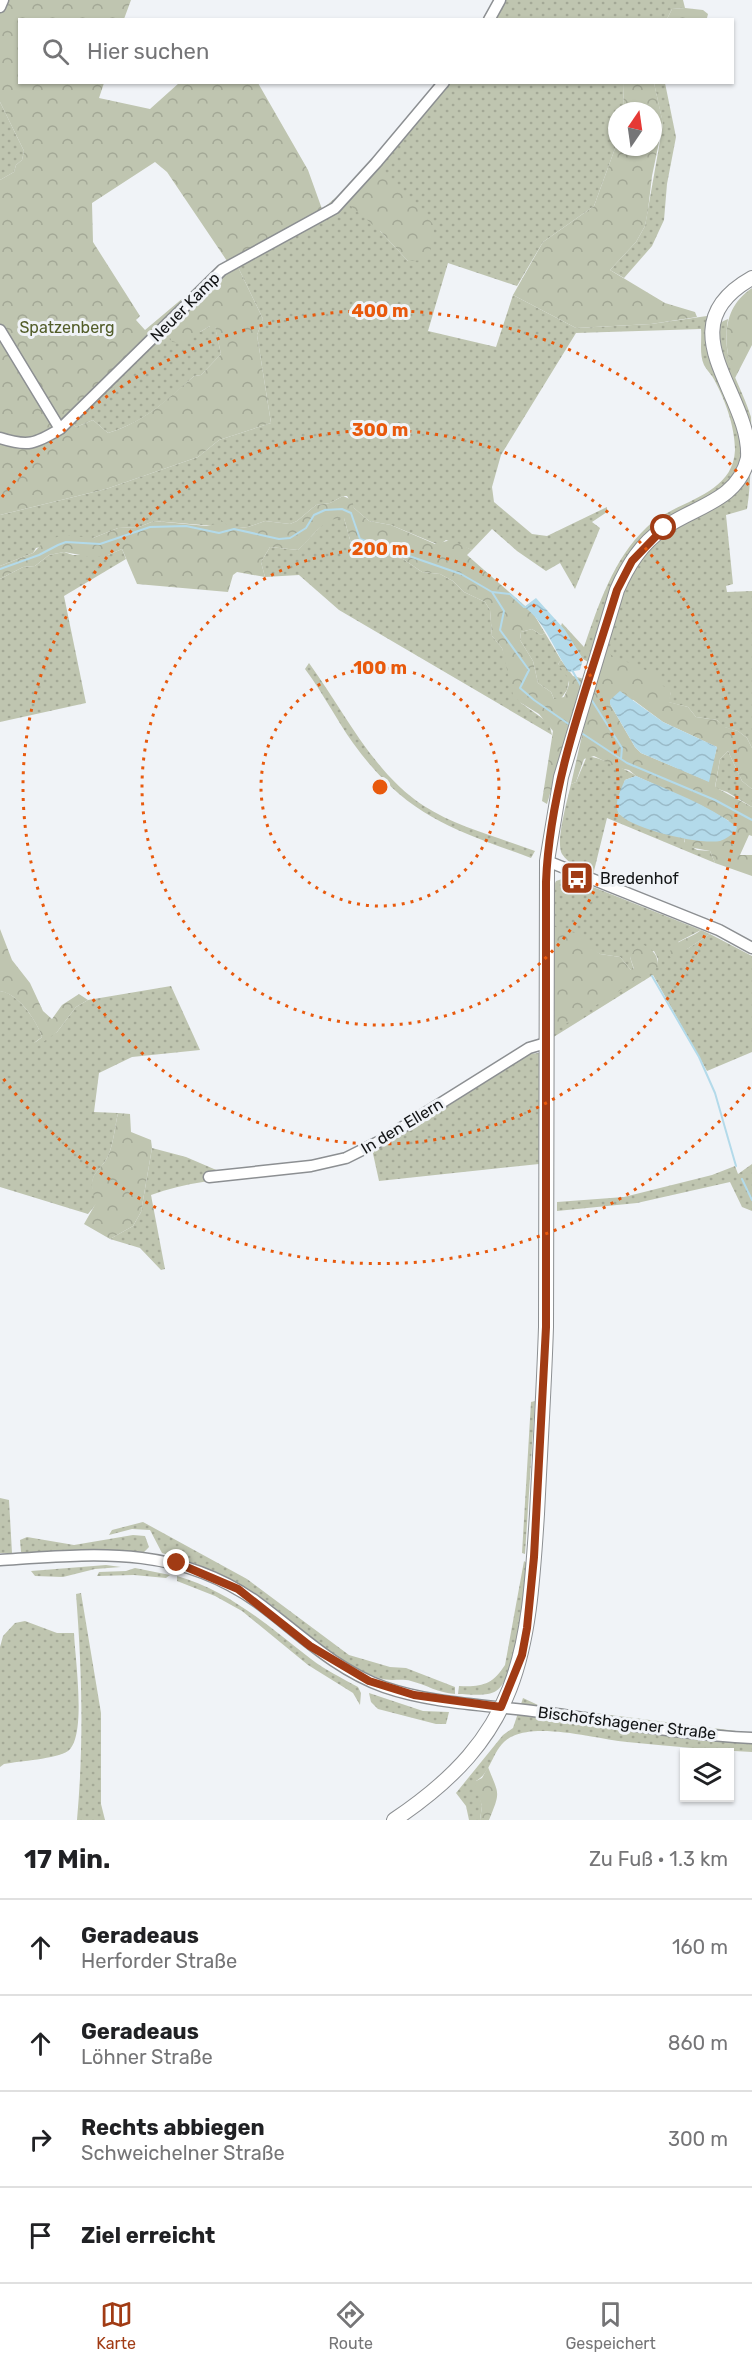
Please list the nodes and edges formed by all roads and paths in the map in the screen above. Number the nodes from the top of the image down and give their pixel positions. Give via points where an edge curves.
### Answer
1 (3, 0) edge
2 (500, 0) edge
3 (0, 7) edge
4 (490, 18) edge
5 (442, 84) edge
6 (752, 278) edge
7 (0, 330) edge
8 (60, 429) junction
9 (0, 438) edge
10 (547, 861) junction
11 (752, 948) edge
12 (546, 1043) junction
13 (209, 1177) dead end
14 (0, 1560) edge
15 (501, 1707) junction
16 (752, 1738) edge
17 (394, 1820) edge

1 - 3 street
2 - 4 street
5 - 8 street, Neuer Kamp via 334,208 222,270
6 - 10 main road via 723,303 714,332 716,352 747,430 749,452 745,468 725,495 664,528 632,561 617,590 559,785
7 - 8 street
8 - 9 street, Neuer Kamp via 37,443
10 - 11 street via 719,930
10 - 12 main road
12 - 13 street, In den Ellern via 529,1048 382,1140 346,1158 311,1166
12 - 15 main road via 546,1327 534,1557 522,1655
14 - 15 street, Bischofshagener Straße via 130,1555 177,1563 238,1589 310,1646 369,1681 414,1695
15 - 16 street, Bischofshagener Straße
15 - 17 main road via 456,1772

